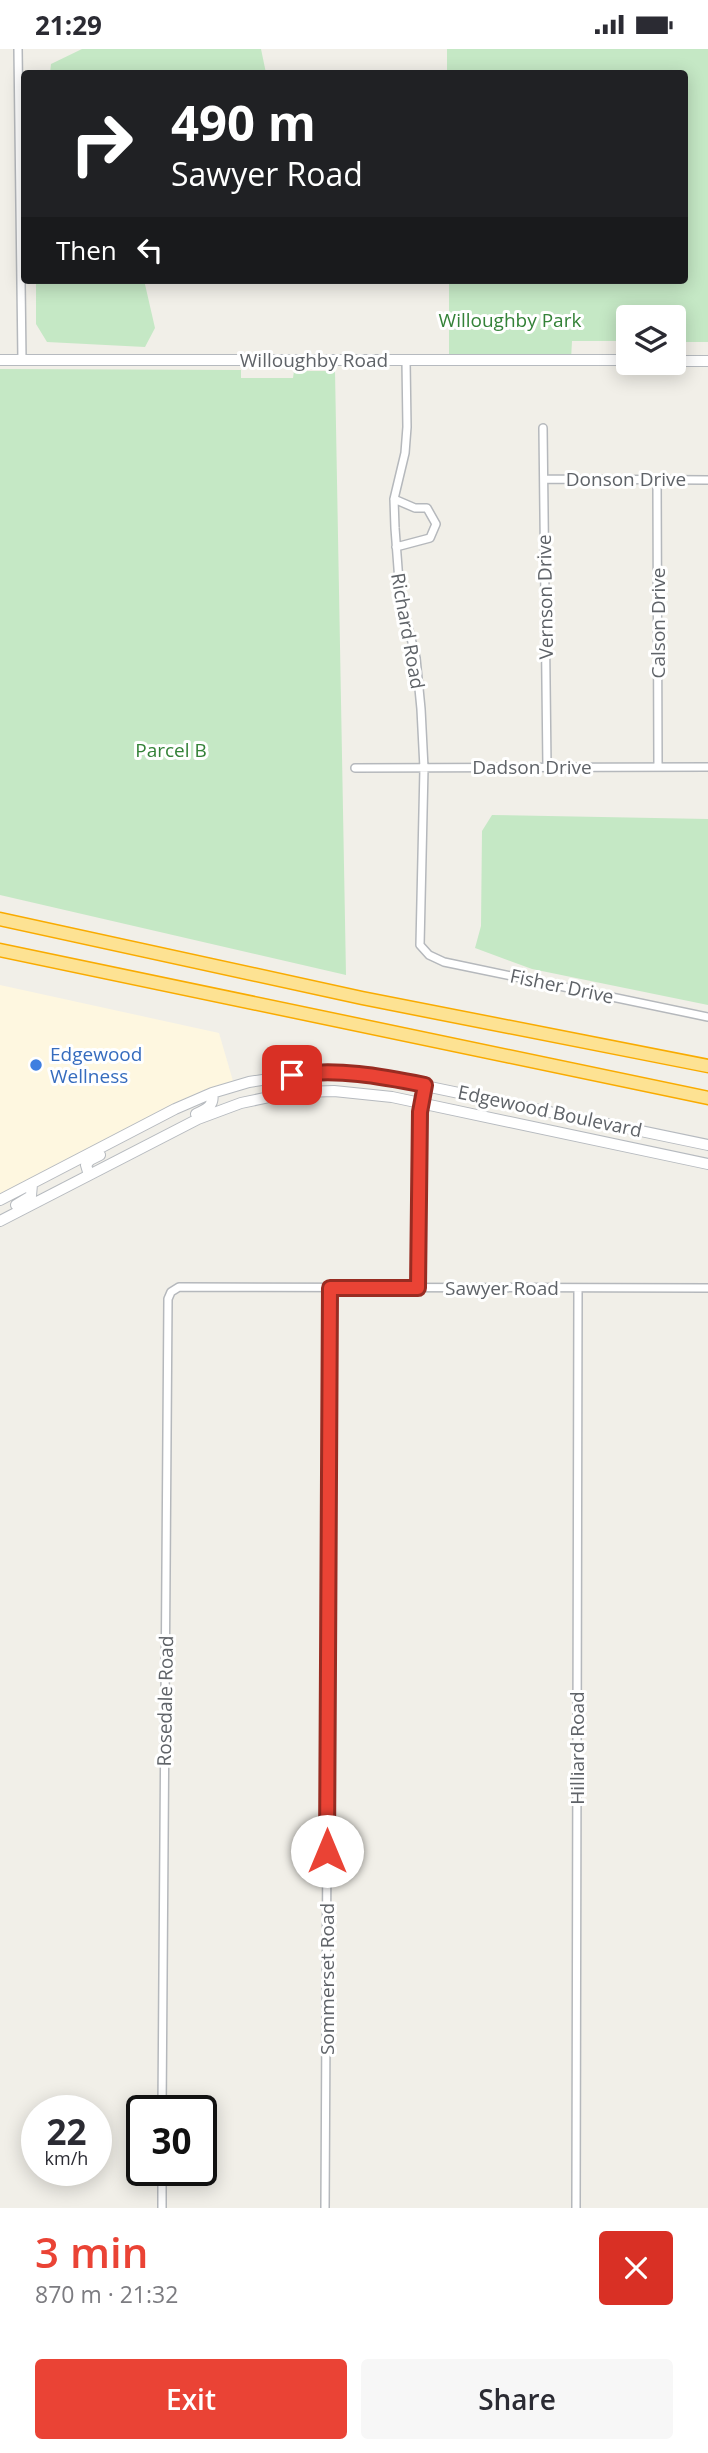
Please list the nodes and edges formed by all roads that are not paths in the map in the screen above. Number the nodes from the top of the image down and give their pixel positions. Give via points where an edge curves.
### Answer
1 (18, 49) edge
2 (21, 282) edge
3 (21, 284) edge
4 (0, 360) edge
5 (22, 360) junction
6 (406, 361) junction
7 (616, 361) edge
8 (686, 361) edge
9 (708, 361) edge
10 (543, 428) dead end
11 (544, 479) junction
12 (657, 480) junction
13 (708, 480) edge
14 (394, 499) junction
15 (396, 547) junction
16 (547, 767) junction
17 (658, 767) junction
18 (708, 767) edge
19 (355, 768) dead end
20 (424, 768) junction
21 (0, 919) edge
22 (420, 945) joint
23 (0, 950) edge
24 (708, 1017) edge
25 (708, 1066) edge
26 (425, 1085) junction
27 (212, 1093) junction
28 (708, 1098) edge
29 (421, 1103) junction
30 (139, 1127) junction
31 (153, 1142) junction
32 (708, 1145) edge
33 (708, 1164) edge
34 (89, 1175) junction
35 (32, 1184) junction
36 (0, 1200) edge
37 (0, 1214) edge
38 (0, 1221) edge
39 (330, 1288) junction
40 (418, 1288) junction
41 (578, 1288) junction
42 (708, 1288) edge
43 (172, 1292) joint
44 (162, 2095) edge
45 (162, 2186) edge
46 (162, 2208) edge
47 (325, 2208) edge
48 (576, 2208) edge

1 - 2 street
3 - 5 street
4 - 5 street, Willoughby Road
5 - 6 street, Willoughby Road
6 - 7 street, Willoughby Road
6 - 14 street, Richard Road via 406,440
8 - 9 street
10 - 11 street, Vernson Drive
11 - 12 street, Donson Drive
11 - 16 street, Vernson Drive
12 - 13 street, Donson Drive
12 - 17 street, Calson Drive
14 - 15 street, Richard Road
14 - 15 street via 427,507 436,524 430,538
15 - 20 street, Richard Road via 400,595 416,658
16 - 17 street, Dadson Drive
16 - 20 street, Dadson Drive
17 - 18 street, Dadson Drive
19 - 20 street, Dadson Drive
20 - 22 street, Richard Road
21 - 25 highway via 362,998
22 - 24 street, Fisher Drive via 444,962
23 - 28 highway
26 - 27 street, Edgewood Boulevard via 357,1073 307,1073
26 - 29 street
26 - 32 street, Edgewood Boulevard
27 - 30 street, Edgewood Boulevard
27 - 31 street via 214,1099 206,1109 162,1130
29 - 31 street via 334,1091 274,1096 198,1119
29 - 33 street
29 - 40 street
30 - 34 street via 135,1137 90,1160 86,1165
30 - 35 street, Edgewood Boulevard
31 - 34 street
34 - 38 street
35 - 36 street, Edgewood Boulevard
35 - 37 street via 31,1196
39 - 40 street, Sawyer Road
39 - 43 street, Sawyer Road via 179,1287
39 - 47 street, Sommerset Road
40 - 41 street, Sawyer Road
41 - 42 street, Sawyer Road
41 - 48 street, Hilliard Road
43 - 44 street, Rosedale Road via 168,1299
45 - 46 street

